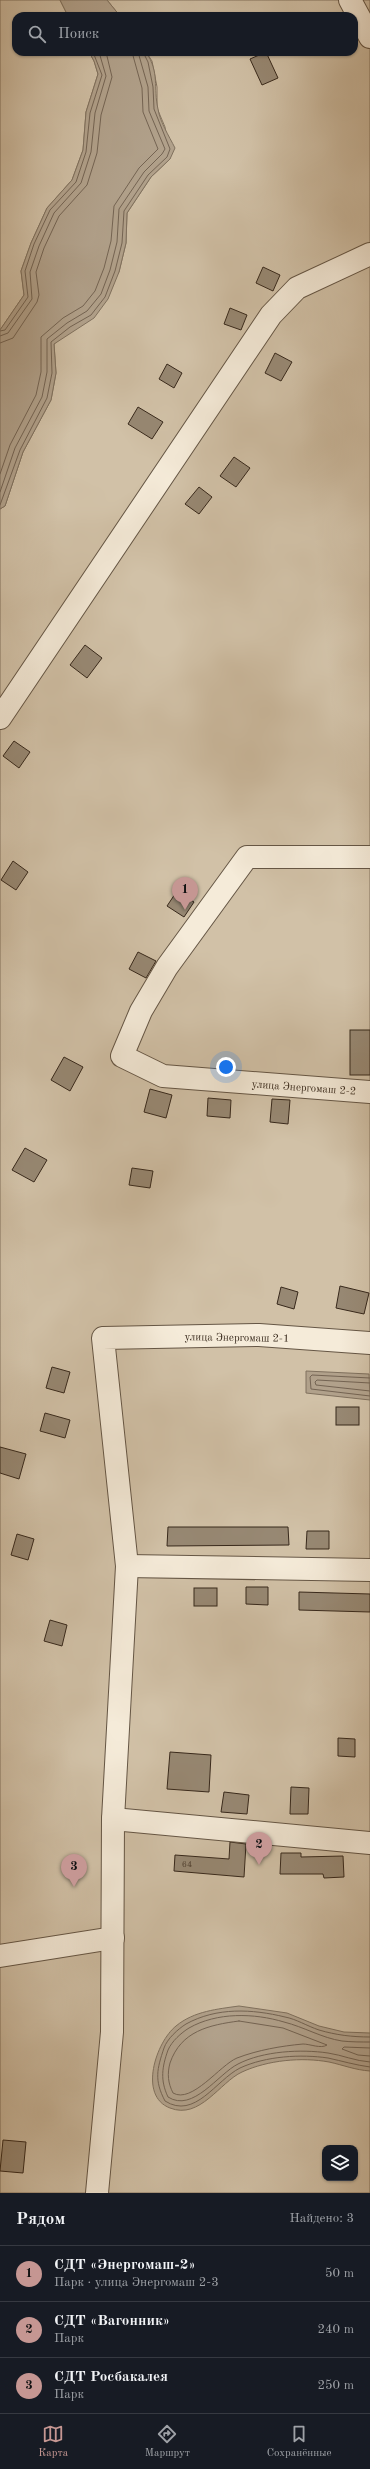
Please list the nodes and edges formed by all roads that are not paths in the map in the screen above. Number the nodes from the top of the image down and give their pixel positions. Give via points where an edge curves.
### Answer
1 (350, 0) edge
2 (356, 12) edge
3 (358, 15) edge
4 (370, 37) edge
5 (370, 254) edge
6 (0, 718) edge
7 (370, 857) edge
8 (370, 1092) edge
9 (370, 1343) edge
10 (127, 1566) junction
11 (370, 1570) edge
12 (113, 1819) junction
13 (370, 1843) edge
14 (113, 1938) junction
15 (0, 1956) edge
16 (97, 2193) edge

1 - 2 street
3 - 4 street
5 - 6 street via 297,288 271,315
7 - 8 street, улица Энергомаш 2-2 via 247,857 167,967 142,1011 122,1056 163,1076
9 - 10 street, улица Энергомаш 2-1 via 259,1335 103,1338
10 - 11 street
10 - 12 street
12 - 13 street
12 - 14 street
14 - 15 street
14 - 16 street via 112,2032

